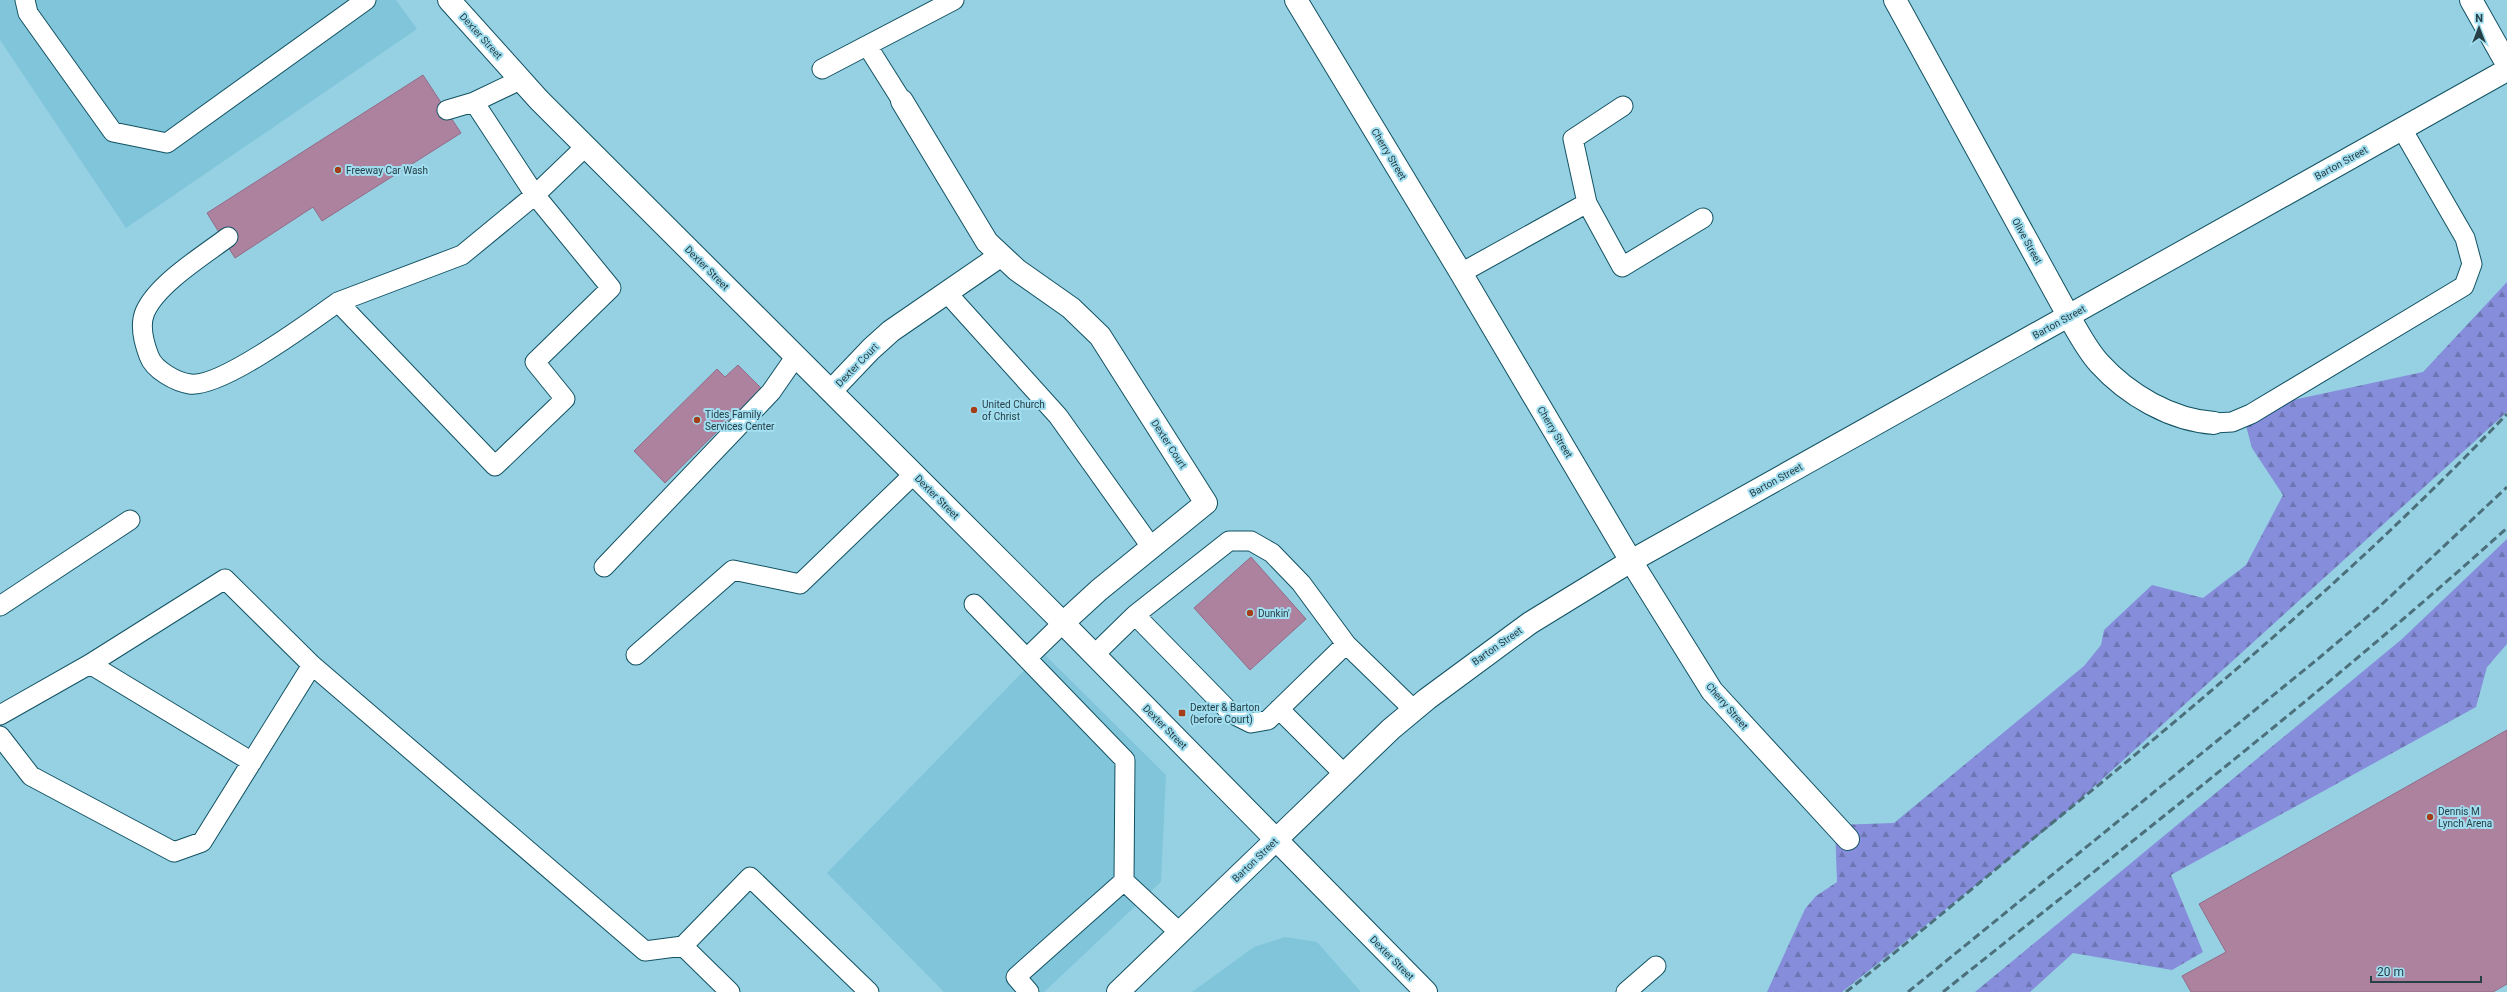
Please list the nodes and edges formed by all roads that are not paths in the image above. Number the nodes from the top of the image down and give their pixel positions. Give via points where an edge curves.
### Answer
1 (25, 0) edge
2 (366, 0) edge
3 (449, 0) edge
4 (954, 0) edge
5 (1296, 0) edge
6 (1895, 0) edge
7 (2471, 0) edge
8 (868, 47) junction
9 (2507, 64) edge
10 (822, 69) dead end
11 (2507, 70) edge
12 (520, 80) junction
13 (902, 101) joint
14 (474, 102) junction
15 (1623, 106) dead end
16 (447, 110) dead end
17 (2402, 129) junction
18 (585, 147) junction
19 (535, 194) junction
20 (1587, 203) junction
21 (1703, 218) dead end
22 (228, 237) dead end
23 (1000, 256) junction
24 (1461, 274) junction
25 (947, 293) junction
26 (338, 302) junction
27 (2069, 317) junction
28 (796, 356) junction
29 (831, 391) junction
30 (2214, 423) joint
31 (914, 474) junction
32 (130, 520) dead end
33 (1152, 548) junction
34 (1631, 561) junction
35 (604, 566) dead end
36 (974, 604) dead end
37 (0, 606) edge
38 (1135, 616) junction
39 (1063, 623) junction
40 (1346, 644) junction
41 (636, 655) dead end
42 (1094, 655) junction
43 (1027, 658) junction
44 (90, 664) junction
45 (312, 665) junction
46 (1279, 709) junction
47 (1414, 710) junction
48 (0, 715) edge
49 (0, 736) edge
50 (252, 762) junction
51 (1344, 774) junction
52 (1276, 839) junction
53 (1848, 839) dead end
54 (1124, 881) junction
55 (1180, 933) junction
56 (683, 946) junction
57 (1656, 966) dead end
58 (730, 992) edge
59 (869, 992) edge
60 (1029, 992) edge
61 (1118, 992) edge
62 (1426, 992) edge
63 (1626, 992) edge

1 - 2 lane via 28,13 113,132 167,142
3 - 12 main road, Dexter Street
4 - 8 lane
5 - 24 main road, Cherry Street
6 - 27 main road, Olive Street
7 - 9 main road
8 - 10 lane
8 - 13 lane
11 - 17 main road, Barton Street
12 - 14 lane
12 - 18 main road, Dexter Street
13 - 23 main road, Dexter Court via 987,242
14 - 16 lane
14 - 19 lane
15 - 20 lane via 1573,140
17 - 27 main road, Barton Street
17 - 30 lane via 2469,250 2472,264 2464,286 2252,414 2232,422
18 - 19 lane
18 - 28 main road, Dexter Street
19 - 26 lane via 462,255
19 - 26 lane via 610,288 535,362 565,399 495,466
20 - 21 lane via 1622,267
20 - 24 lane
22 - 26 lane via 169,281 145,312 142,337 150,360 166,375 191,384 227,375
23 - 25 main road, Dexter Court
23 - 33 main road, Dexter Court via 1071,308 1100,336 1206,503
24 - 34 main road, Cherry Street
25 - 29 main road, Dexter Court via 891,331
25 - 33 lane via 1058,416
27 - 30 main road, Olive Street via 2098,363 2125,387 2178,415 2197,422
27 - 34 main road, Barton Street
28 - 29 main road, Dexter Street
28 - 35 lane via 771,392
29 - 31 main road, Dexter Street
31 - 39 main road, Dexter Street
31 - 41 lane via 800,584 734,570
32 - 37 lane
33 - 39 main road, Dexter Court
34 - 47 main road, Barton Street via 1530,623 1460,672
34 - 53 main road, Cherry Street via 1712,691
36 - 43 lane
38 - 40 lane via 1229,541 1251,541 1272,553 1301,583
38 - 42 lane
38 - 46 lane via 1231,713 1251,722 1268,720
39 - 42 main road, Dexter Street
39 - 43 lane
40 - 46 lane
40 - 47 lane
42 - 52 main road, Dexter Street
43 - 54 lane via 1125,760
44 - 45 lane via 225,579
44 - 48 lane
44 - 50 lane
45 - 50 lane
45 - 56 lane via 645,951
46 - 51 lane
47 - 51 main road, Barton Street
49 - 50 lane via 31,776 174,852 202,842
51 - 52 main road, Barton Street
52 - 55 main road, Barton Street
52 - 62 main road, Dexter Street
54 - 55 lane
54 - 60 lane via 1016,977
55 - 61 main road, Barton Street
56 - 58 lane
56 - 59 lane via 750,877
57 - 63 lane

